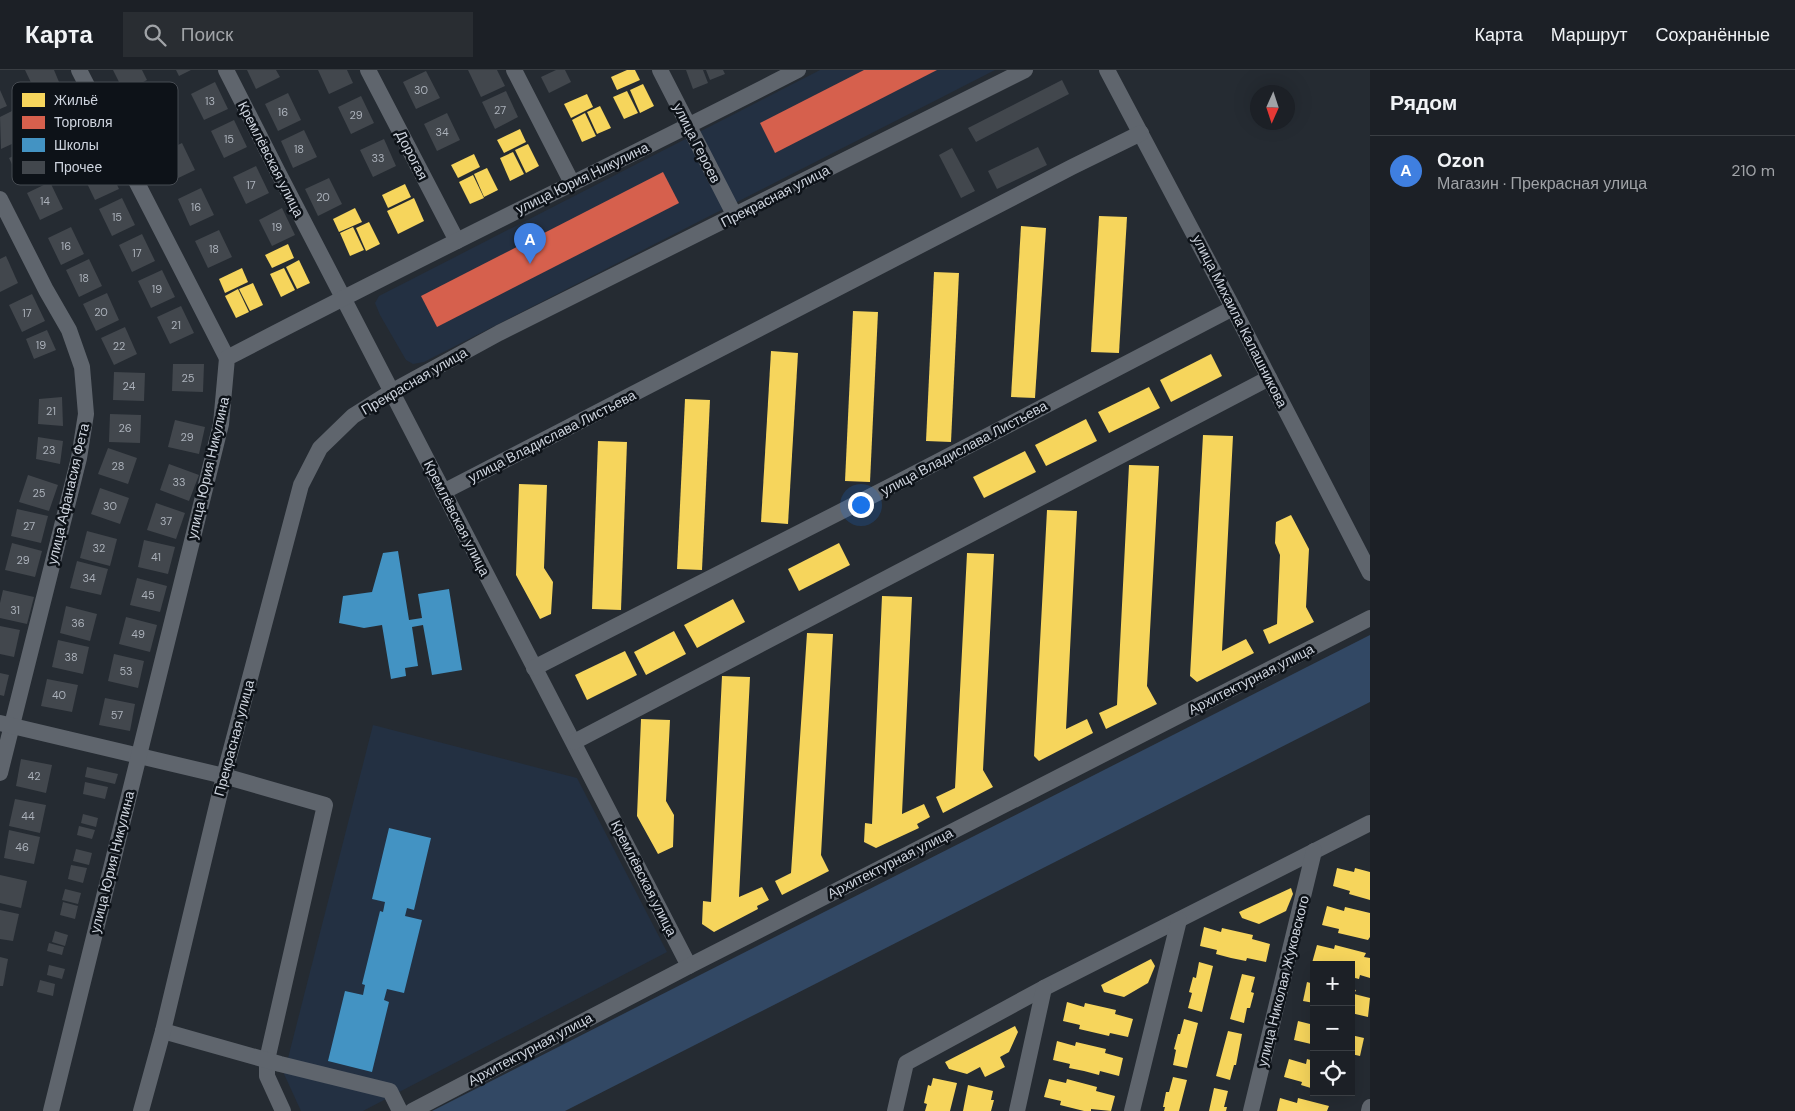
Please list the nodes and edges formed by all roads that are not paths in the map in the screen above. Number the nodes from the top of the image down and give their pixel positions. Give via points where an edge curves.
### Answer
1 (79, 70) edge
2 (226, 70) edge
3 (368, 70) edge
4 (514, 70) edge
5 (660, 70) edge
6 (798, 70) edge
7 (1025, 70) edge
8 (1107, 70) edge
9 (85, 82) edge
10 (689, 126) junction
11 (1141, 133) junction
12 (572, 183) junction
13 (138, 185) edge
14 (0, 199) edge
15 (735, 216) junction
16 (456, 240) junction
17 (342, 298) junction
18 (1233, 308) junction
19 (227, 358) junction
20 (1269, 378) junction
21 (391, 392) junction
22 (443, 492) junction
23 (1370, 573) edge
24 (1370, 618) edge
25 (534, 668) junction
26 (6, 725) edge
27 (574, 742) junction
28 (138, 756) junction
29 (0, 772) edge
30 (224, 776) junction
31 (1370, 823) edge
32 (1314, 851) junction
33 (1179, 920) junction
34 (689, 966) junction
35 (1044, 988) junction
36 (163, 1031) junction
37 (267, 1060) junction
38 (50, 1111) edge
39 (141, 1111) edge
40 (283, 1111) edge
41 (400, 1111) edge
42 (412, 1111) edge
43 (895, 1111) edge
44 (1017, 1111) edge
45 (1132, 1111) edge
46 (1251, 1111) edge

1 - 9 street
2 - 17 street, Кремлёвская улица
3 - 16 street, Дорогая
4 - 12 street
5 - 10 street, улица Героев
6 - 10 street, улица Юрия Никулина
7 - 15 street, Прекрасная улица
8 - 11 street, улица Михаила Калашникова
10 - 12 street, улица Юрия Никулина
10 - 15 street, улица Героев
11 - 18 street, улица Михаила Калашникова
11 - 22 street, улица Владислава Листьева
12 - 16 street, улица Юрия Никулина
13 - 19 street
14 - 26 street, улица Афанасия Фета via 69,330 82,367 86,414 79,458
15 - 21 street, Прекрасная улица via 507,329
16 - 17 street, улица Юрия Никулина
17 - 19 street, улица Юрия Никулина
17 - 21 street, Кремлёвская улица
18 - 20 street, улица Михаила Калашникова
18 - 25 street, улица Владислава Листьева
19 - 28 street, улица Юрия Никулина via 221,424
20 - 23 street, улица Михаила Калашникова
20 - 27 street
21 - 22 street, Кремлёвская улица
21 - 30 street, Прекрасная улица via 352,416 320,448 301,485
22 - 25 street, Кремлёвская улица
24 - 34 street, Архитектурная улица
25 - 27 street, Кремлёвская улица
26 - 28 street
26 - 29 street, улица Афанасия Фета
27 - 34 street, Кремлёвская улица
28 - 30 street
28 - 38 street, улица Юрия Никулина
30 - 36 street, Прекрасная улица
30 - 37 street via 326,805
31 - 32 street
32 - 33 street
32 - 46 street, улица Николая Жуковского
33 - 35 street
33 - 45 street
34 - 42 street, Архитектурная улица
35 - 43 street via 906,1063
35 - 44 street
36 - 37 street
36 - 39 street, Прекрасная улица
37 - 40 street via 267,1076
37 - 41 street via 390,1091

